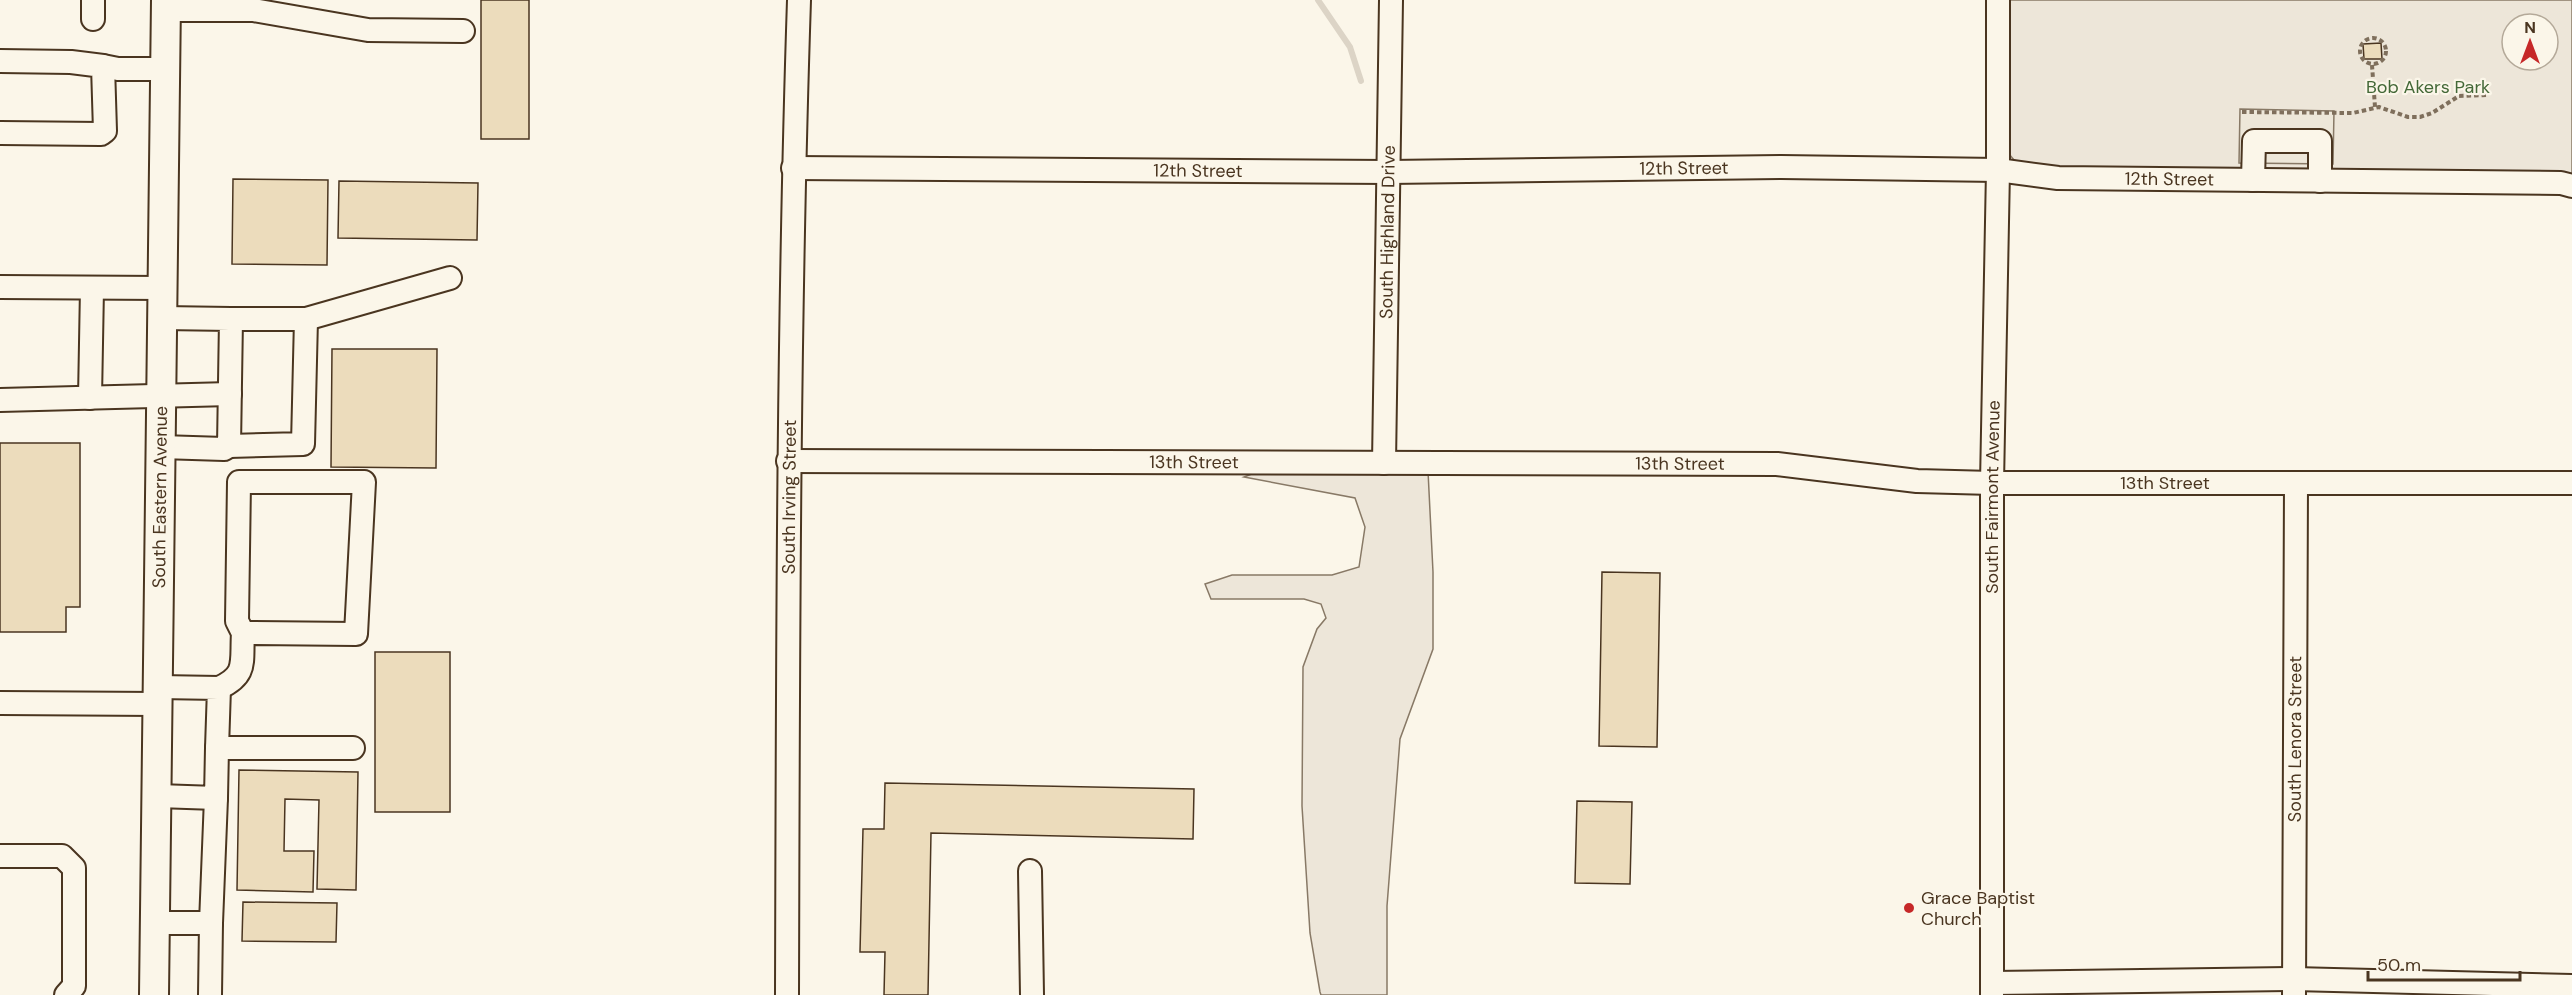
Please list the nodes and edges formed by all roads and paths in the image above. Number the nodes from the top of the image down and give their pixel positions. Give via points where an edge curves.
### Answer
1 (800, 0) edge
2 (1391, 0) edge
3 (1998, 0) edge
4 (166, 5) edge
5 (463, 31) dead end
6 (0, 62) edge
7 (2372, 65) junction
8 (103, 66) junction
9 (165, 69) junction
10 (2486, 95) dead end
11 (2375, 107) junction
12 (2242, 112) dead end
13 (0, 133) edge
14 (793, 168) junction
15 (1998, 170) junction
16 (1389, 172) junction
17 (2253, 180) junction
18 (2320, 181) junction
19 (2572, 186) edge
20 (450, 278) dead end
21 (0, 287) edge
22 (92, 288) junction
23 (163, 288) junction
24 (163, 318) junction
25 (231, 319) junction
26 (306, 319) junction
27 (230, 394) junction
28 (161, 397) junction
29 (90, 398) junction
30 (0, 400) edge
31 (229, 446) junction
32 (161, 447) junction
33 (788, 461) junction
34 (1384, 463) junction
35 (1992, 483) junction
36 (2296, 483) junction
37 (2572, 483) edge
38 (243, 633) junction
39 (219, 688) junction
40 (159, 696) junction
41 (0, 703) edge
42 (217, 748) junction
43 (353, 748) dead end
44 (158, 796) junction
45 (216, 798) junction
46 (0, 856) edge
47 (1030, 871) dead end
48 (156, 922) junction
49 (211, 922) junction
50 (2572, 986) edge
51 (2294, 987) edge
52 (1992, 989) edge
53 (66, 995) edge
54 (154, 995) edge
55 (210, 995) edge
56 (787, 995) edge
57 (1032, 995) edge

1 - 14 street, South Irving Street
2 - 16 street, South Highland Drive
3 - 15 street, South Fairmont Avenue
4 - 5 street via 253,10 368,30
4 - 9 main road, South Eastern Avenue
6 - 8 street
7 - 7 path via 2383,61 2386,52 2384,44 2376,38 2364,41 2360,49 2363,60
7 - 11 path
8 - 9 street
8 - 13 street via 105,131 101,134
9 - 23 main road, South Eastern Avenue
10 - 11 path via 2459,96 2420,117
11 - 12 path via 2353,113
14 - 16 street, 12th Street
14 - 33 street, South Irving Street
15 - 16 street, 12th Street via 1781,167
15 - 17 street, 12th Street via 2058,178
15 - 35 street, South Fairmont Avenue
16 - 34 street, South Highland Drive
17 - 18 street, 12th Street
17 - 18 street via 2253,141 2320,141
18 - 19 street, 12th Street
20 - 26 street
21 - 22 street
22 - 23 street
22 - 29 street
23 - 24 main road, South Eastern Avenue
24 - 25 street
24 - 28 main road, South Eastern Avenue
25 - 26 street
25 - 27 street
26 - 31 street via 303,444
27 - 28 street
27 - 31 street
28 - 29 street
28 - 32 main road, South Eastern Avenue
29 - 30 street
31 - 32 street
32 - 40 main road, South Eastern Avenue
33 - 34 street, 13th Street
33 - 56 street, South Irving Street
34 - 35 street, 13th Street via 1777,464 1917,481
35 - 36 street, 13th Street
35 - 52 street, South Fairmont Avenue
36 - 37 street, 13th Street
36 - 51 street, South Lenora Street
38 - 38 street via 356,634 364,482 238,482 237,621
38 - 39 street via 241,671 236,681
39 - 40 street
39 - 42 street
40 - 41 street
40 - 44 main road, South Eastern Avenue
42 - 43 street
42 - 45 street
44 - 45 street
44 - 48 main road, South Eastern Avenue
45 - 49 street
46 - 53 street via 62,856 74,868 74,986
47 - 57 street
48 - 49 street
48 - 54 main road, South Eastern Avenue
49 - 55 street
50 - 51 street
51 - 52 street

